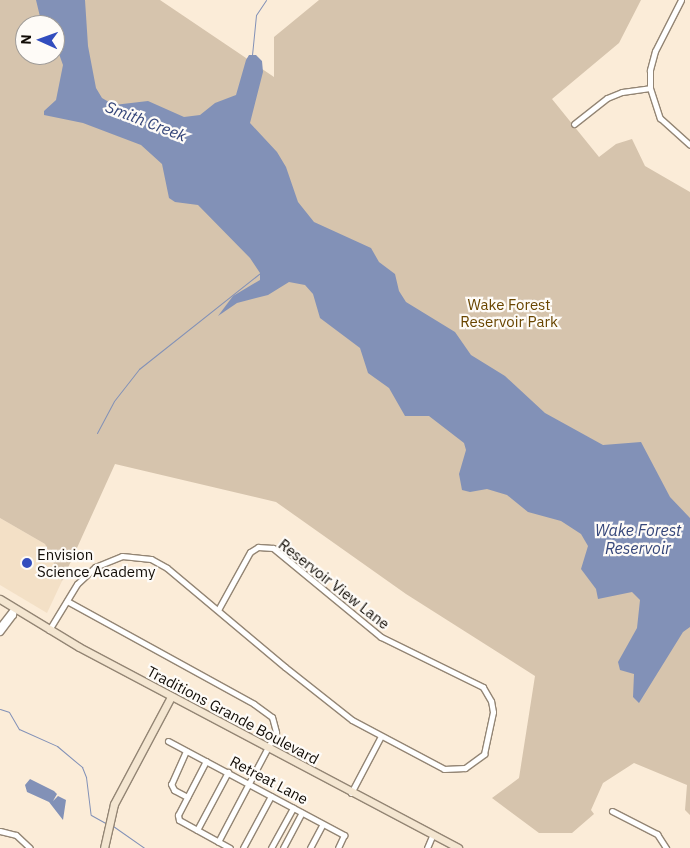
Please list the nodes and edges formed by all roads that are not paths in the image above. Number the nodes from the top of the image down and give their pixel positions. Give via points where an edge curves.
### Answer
1 (681, 0) edge
2 (650, 88) junction
3 (574, 124) dead end
4 (690, 145) edge
5 (0, 599) edge
6 (67, 601) junction
7 (14, 608) junction
8 (218, 610) junction
9 (0, 626) edge
10 (49, 630) junction
11 (0, 632) edge
12 (171, 697) junction
13 (381, 736) junction
14 (168, 741) dead end
15 (269, 749) junction
16 (186, 751) junction
17 (206, 761) junction
18 (228, 772) junction
19 (250, 785) junction
20 (351, 793) junction
21 (271, 796) junction
22 (187, 797) junction
23 (293, 808) junction
24 (612, 811) dead end
25 (302, 812) junction
26 (323, 824) junction
27 (197, 830) junction
28 (0, 831) edge
29 (432, 836) junction
30 (218, 842) junction
31 (104, 844) edge
32 (30, 848) edge
33 (230, 848) edge
34 (244, 848) edge
35 (271, 848) edge
36 (283, 848) edge
37 (310, 848) edge
38 (338, 848) edge
39 (426, 848) edge
40 (458, 848) edge
41 (666, 848) edge

1 - 2 street via 655,51
2 - 3 street via 607,98
2 - 4 street via 660,118
5 - 7 main road, Traditions Grande Boulevard
6 - 8 street, Reservoir View Lane via 94,567 113,558 131,556 158,562
6 - 10 street, Reservoir View Lane
6 - 15 street via 254,704 276,725
7 - 9 street
7 - 10 main road, Traditions Grande Boulevard
7 - 11 street via 13,615
8 - 13 street, Reservoir View Lane via 345,716
8 - 13 street, Reservoir View Lane via 246,556 258,547 273,548 374,633 474,680 483,687 491,701 493,717 487,748 480,758 465,768 444,769
10 - 12 main road, Traditions Grande Boulevard
12 - 15 main road, Traditions Grande Boulevard
12 - 31 main road via 112,812
13 - 20 street
14 - 16 street, Retreat Lane
15 - 19 street
15 - 20 main road, Traditions Grande Boulevard
16 - 17 street, Retreat Lane
16 - 22 street via 171,784 174,790
17 - 18 street, Retreat Lane
17 - 22 street
18 - 19 street, Retreat Lane
18 - 27 street
19 - 21 street, Retreat Lane
19 - 30 street
20 - 29 main road, Traditions Grande Boulevard
21 - 23 street, Retreat Lane
21 - 34 street
22 - 27 street via 178,815 179,820
23 - 25 street, Retreat Lane
23 - 35 street
24 - 41 street via 658,834
25 - 26 street, Retreat Lane
25 - 36 street
26 - 37 street
26 - 38 street, Retreat Lane via 344,835
27 - 30 street
28 - 32 street via 16,835
29 - 39 street
29 - 40 main road, Traditions Grande Boulevard
30 - 33 street

